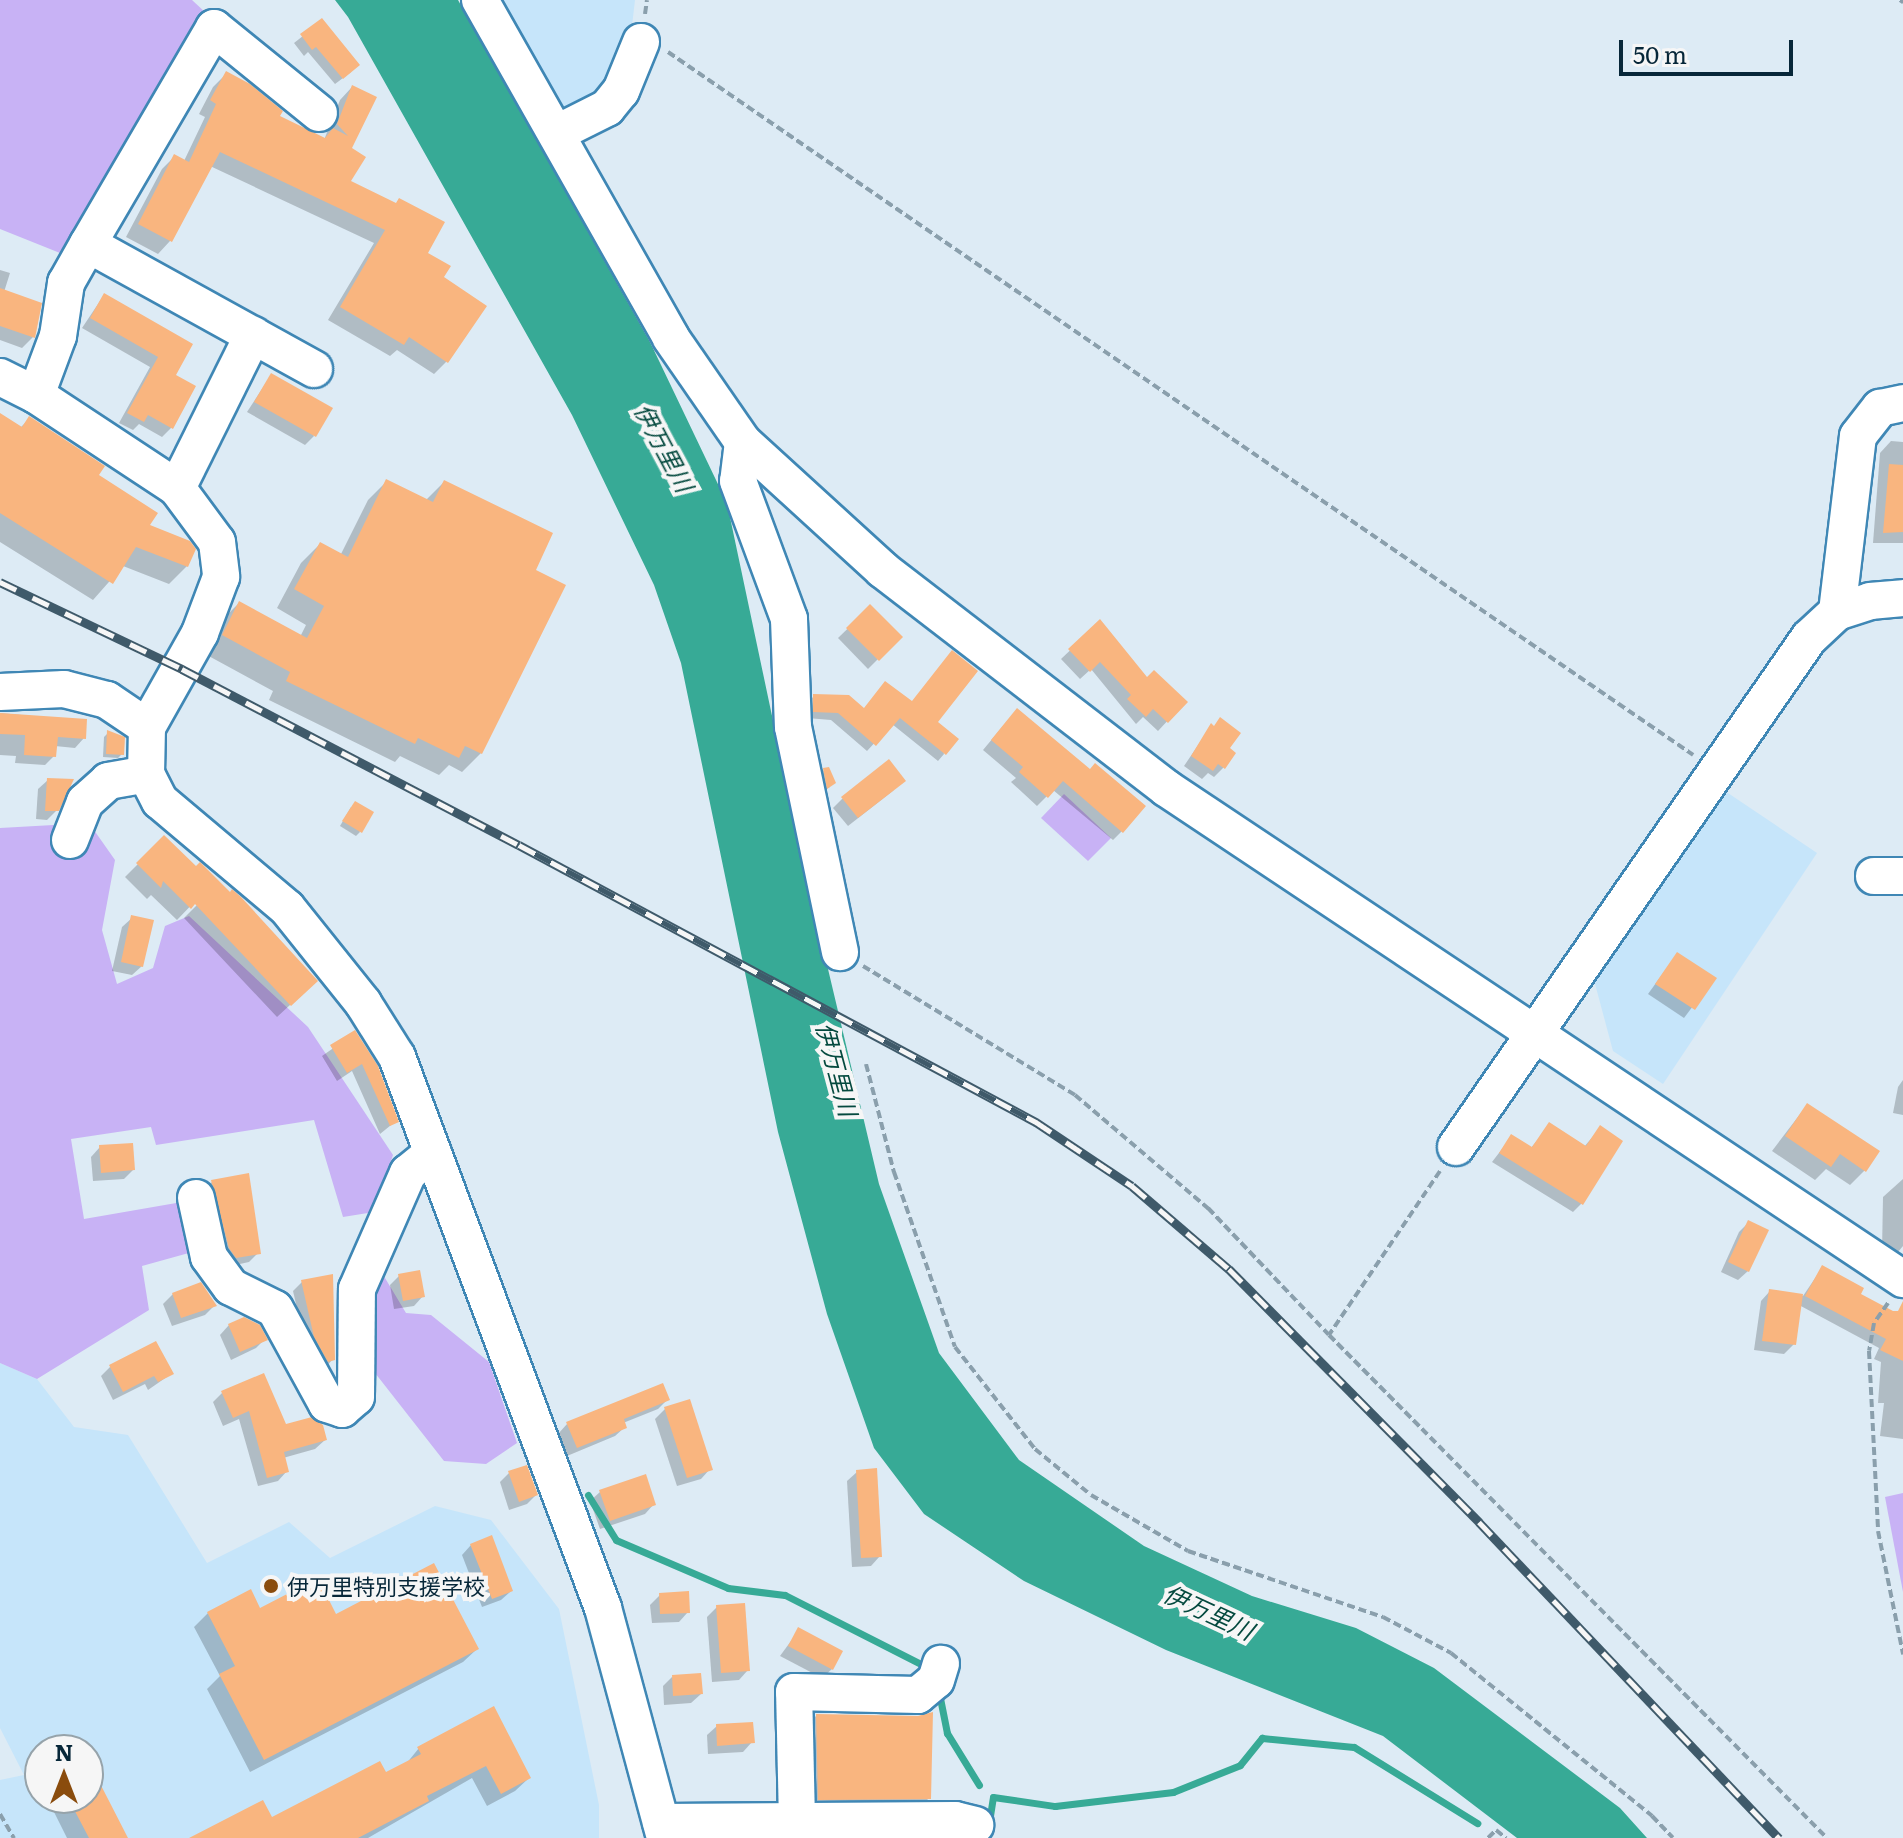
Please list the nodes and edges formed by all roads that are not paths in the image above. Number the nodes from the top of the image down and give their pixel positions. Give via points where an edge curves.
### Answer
1 (480, 0) edge
2 (641, 42) road end
3 (319, 113) dead end
4 (557, 133) junction
5 (88, 244) junction
6 (253, 335) junction
7 (314, 369) dead end
8 (0, 377) edge
9 (36, 395) junction
10 (1903, 403) edge
11 (743, 442) junction
12 (177, 488) junction
13 (1903, 598) edge
14 (1837, 612) junction
15 (0, 692) edge
16 (147, 727) junction
17 (146, 774) junction
18 (70, 840) dead end
19 (840, 952) road end
20 (1535, 1032) junction
21 (1456, 1147) road end
22 (433, 1153) junction
23 (196, 1198) dead end
24 (1899, 1286) edge
25 (941, 1664) dead end
26 (797, 1821) junction
27 (975, 1825) dead end
28 (663, 1830) edge

1 - 4 street
2 - 4 street via 621,91 607,108
3 - 5 street via 214,28
4 - 11 street via 671,338
5 - 6 street
5 - 9 street via 66,283 58,336
6 - 7 street
6 - 12 street
8 - 9 street
9 - 12 street
10 - 14 street via 1880,408 1858,436
11 - 19 street via 738,481 789,619 793,727
11 - 20 street via 883,570 1166,788
12 - 16 street via 217,542 221,577 194,645
13 - 14 street
14 - 20 street via 1809,638
15 - 16 street via 64,689 107,700
16 - 17 street
17 - 18 street via 108,781 85,802
17 - 22 street via 160,801 287,908 355,992 397,1057
20 - 21 street
20 - 24 street
22 - 23 street via 408,1173 357,1289 356,1397 342,1409 327,1404 275,1309 231,1287 209,1257
22 - 28 street via 603,1608
25 - 26 street via 936,1680 918,1695 794,1692
26 - 27 street via 955,1820
26 - 28 street

